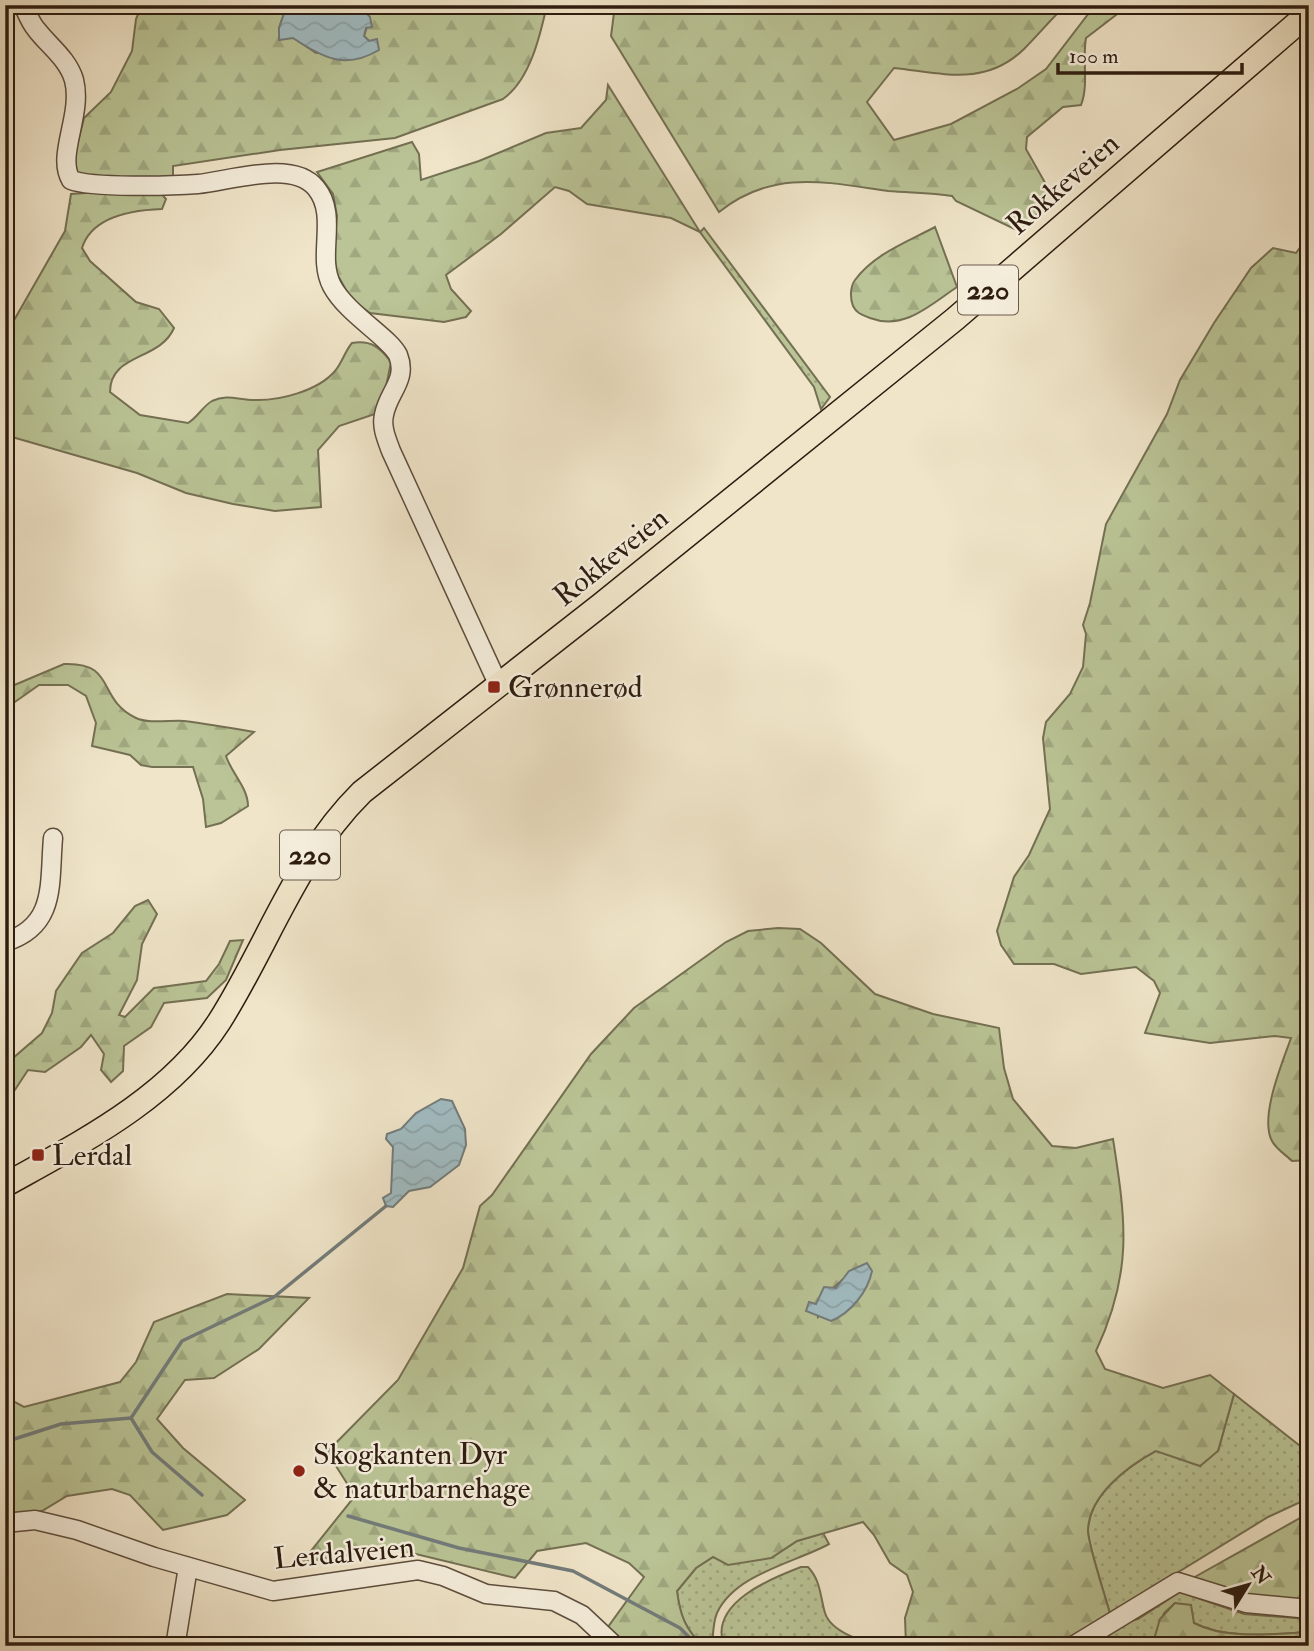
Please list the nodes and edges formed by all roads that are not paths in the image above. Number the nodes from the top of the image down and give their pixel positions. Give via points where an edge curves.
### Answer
1 (23, 5) edge
2 (1309, 13) edge
3 (499, 686) junction
4 (53, 838) dead end
5 (5, 942) edge
6 (5, 1185) edge
7 (5, 1522) edge
8 (188, 1567) junction
9 (1309, 1609) edge
10 (173, 1646) edge
11 (615, 1646) edge
12 (1073, 1646) edge

1 - 3 street via 74,80 78,107 64,164 71,180 92,185 197,184 286,173 317,188 327,215 330,283 342,304 397,353 402,373 384,414 391,451
2 - 3 main road, Rokkeveien / 220 via 955,318
3 - 6 main road, Rokkeveien / 220 via 362,792 327,828 219,1022 190,1061 119,1117
4 - 5 street via 46,906 39,922 28,933
7 - 8 street, Lerdalveien via 35,1520 77,1530
8 - 10 street
8 - 11 street, Lerdalveien via 273,1591 418,1570 486,1594 554,1601 582,1615
9 - 12 street via 1246,1603 1178,1582

